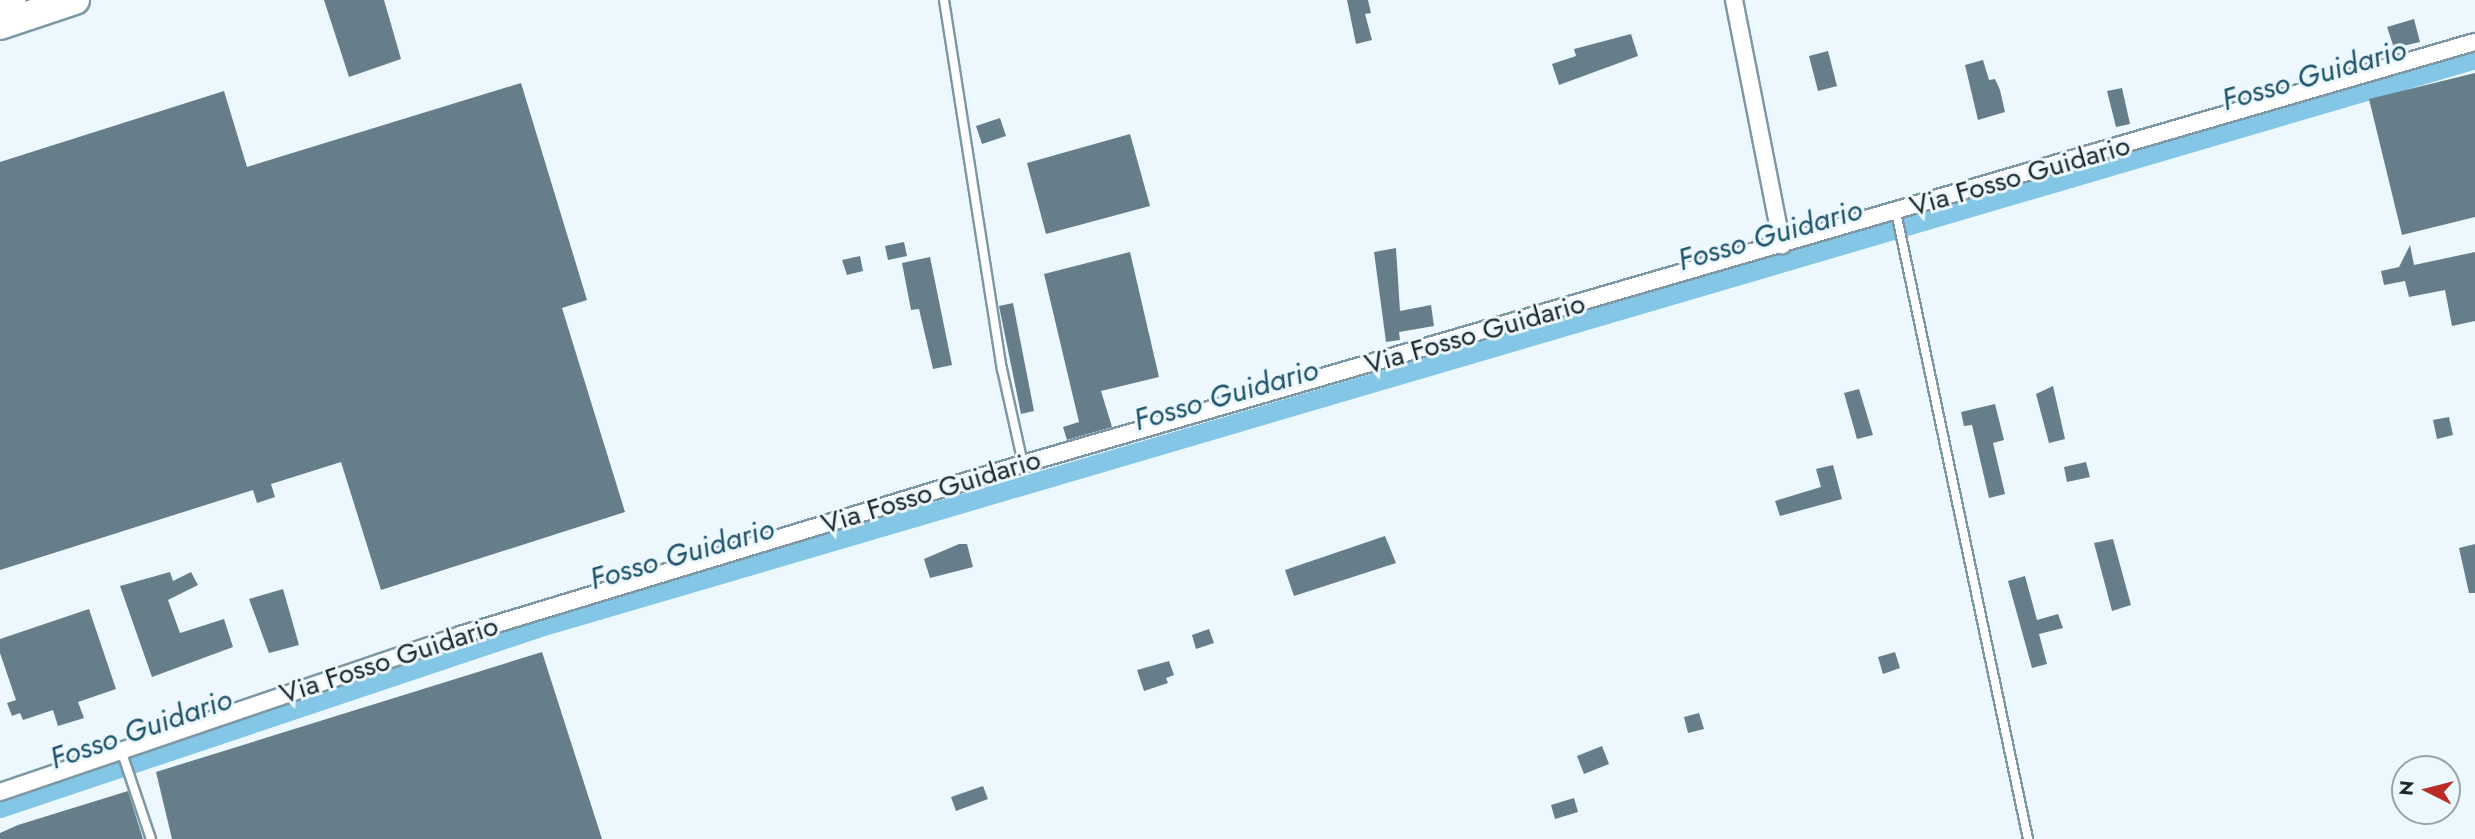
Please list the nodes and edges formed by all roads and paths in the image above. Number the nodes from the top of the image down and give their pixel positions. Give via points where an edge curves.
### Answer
1 (11, 0) edge
2 (75, 0) edge
3 (944, 0) edge
4 (1734, 0) edge
5 (0, 4) edge
6 (0, 25) edge
7 (2475, 43) edge
8 (1896, 215) junction
9 (1782, 245) junction
10 (1023, 464) junction
11 (122, 753) junction
12 (0, 792) edge
13 (150, 839) edge
14 (2028, 839) edge

1 - 5 highway
2 - 6 highway
3 - 10 lane via 996,333
4 - 9 street
7 - 8 street, Via Fosso Guidario
8 - 9 street, Via Fosso Guidario
8 - 14 lane
9 - 10 street, Via Fosso Guidario
10 - 11 street, Via Fosso Guidario via 460,635
11 - 12 street, Via Fosso Guidario
11 - 13 lane

